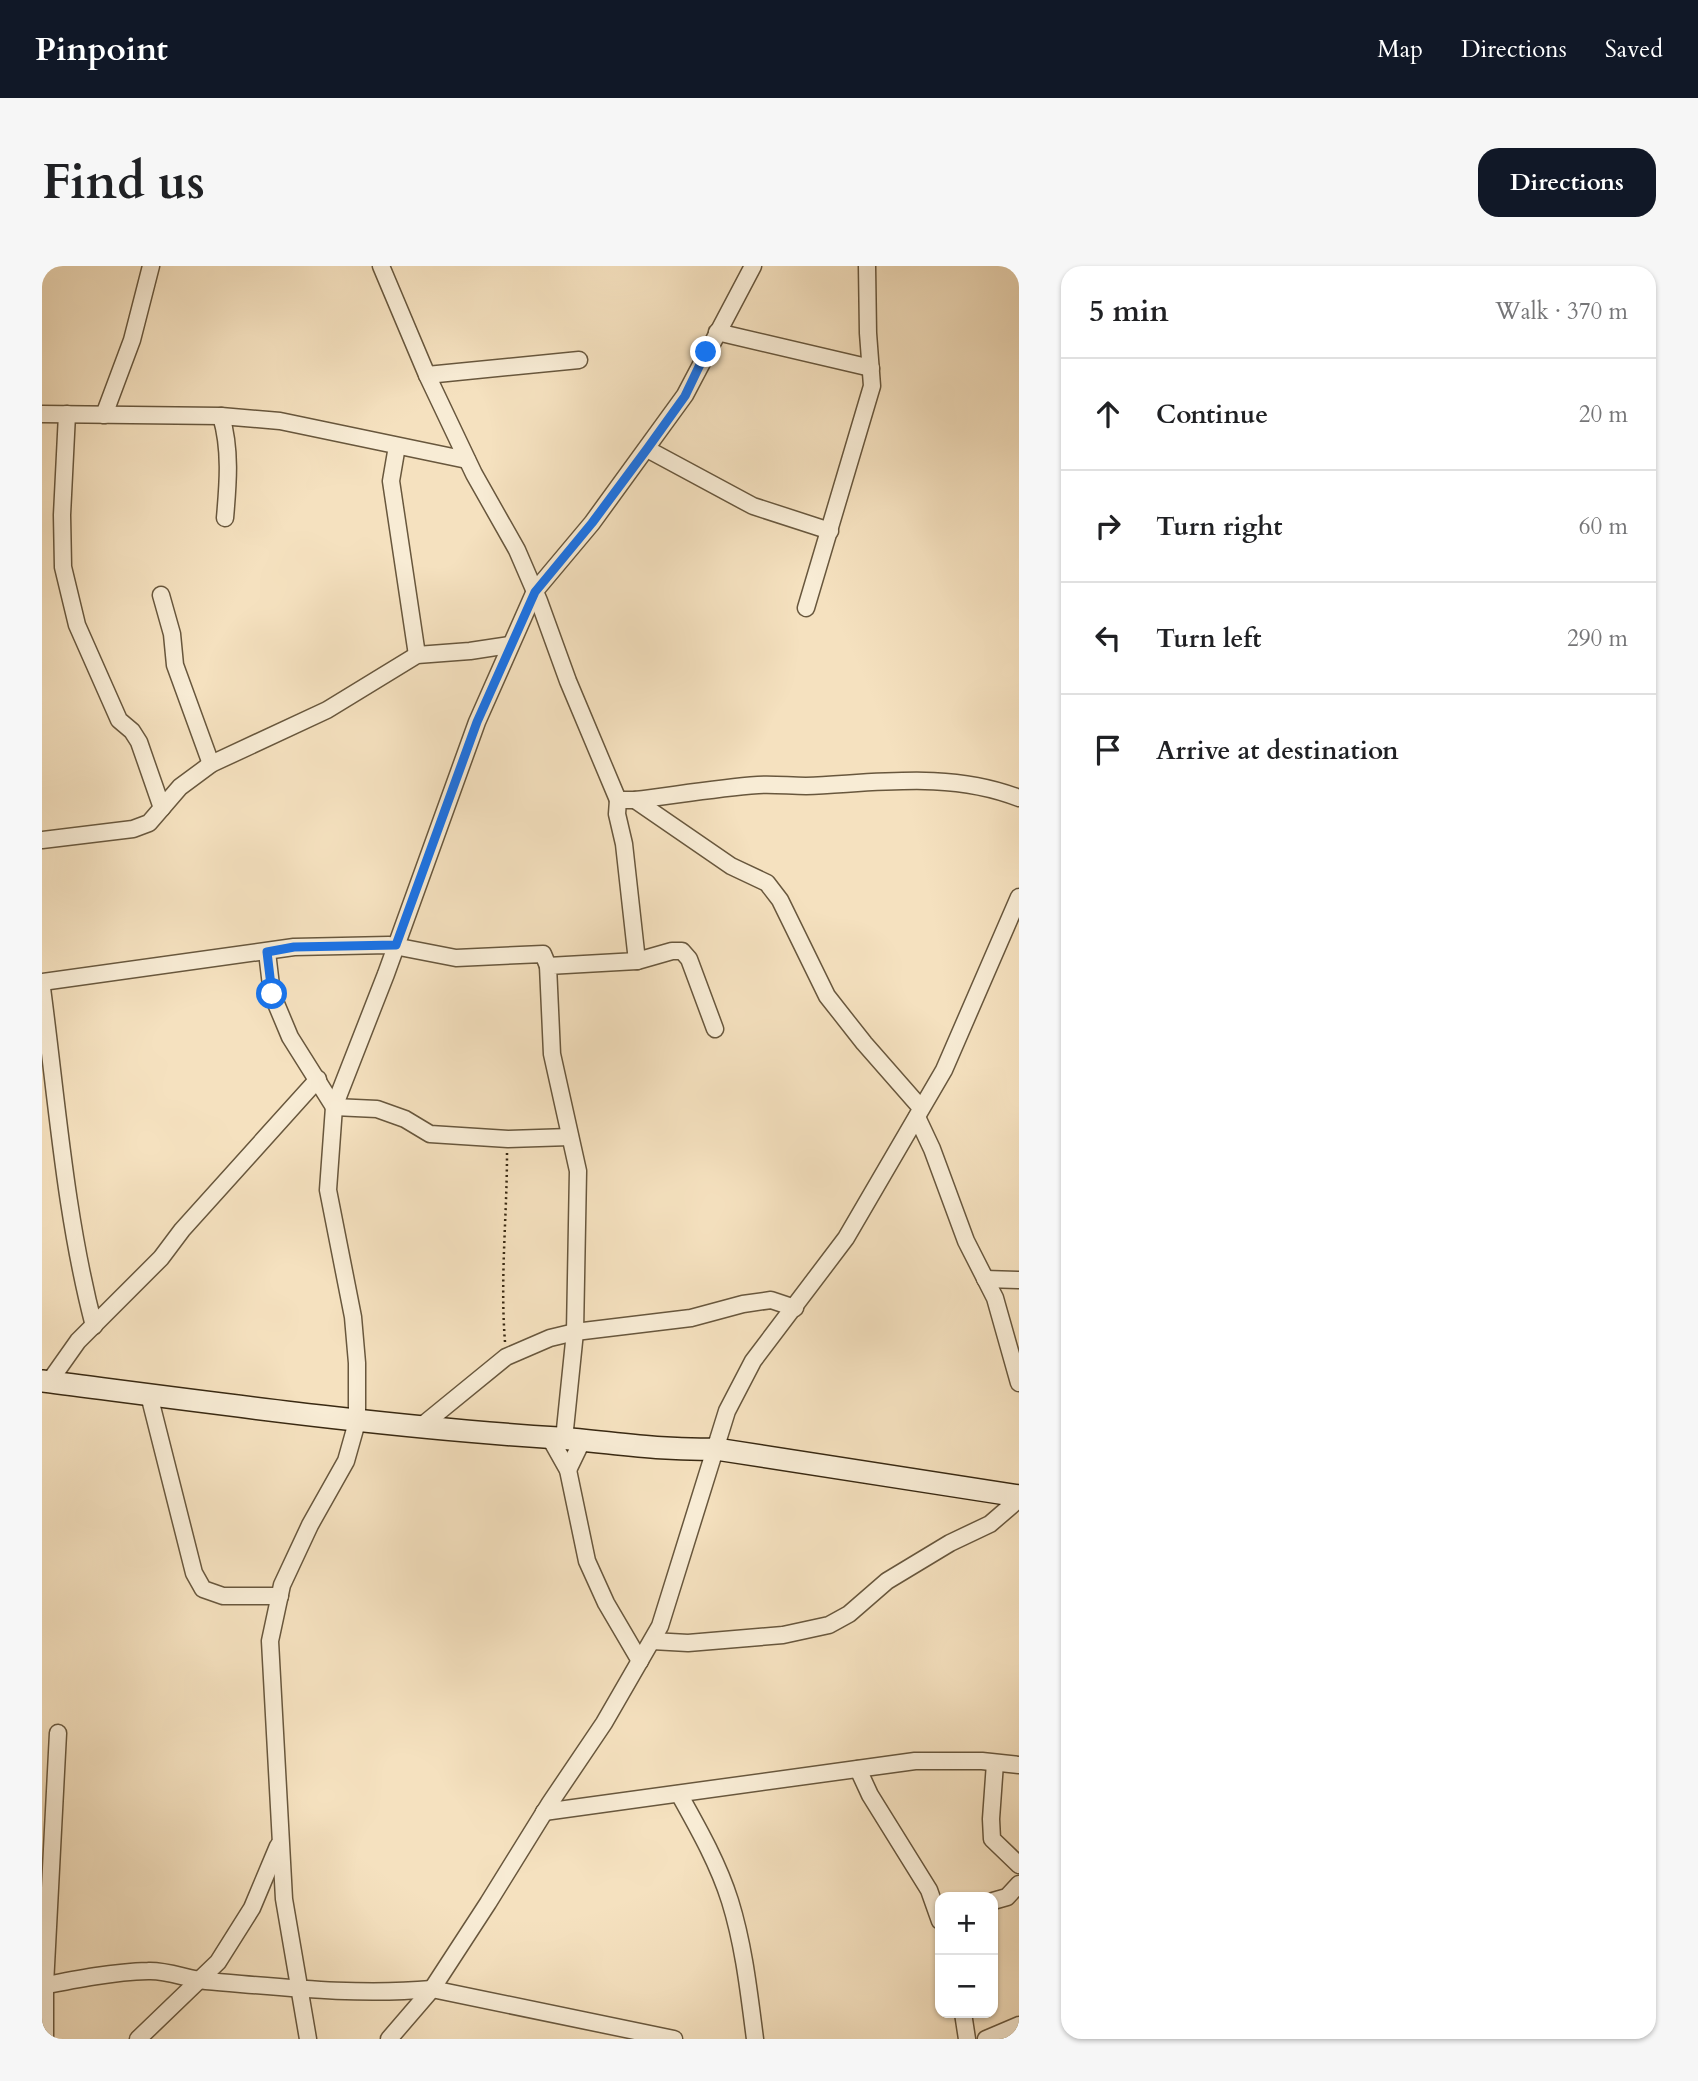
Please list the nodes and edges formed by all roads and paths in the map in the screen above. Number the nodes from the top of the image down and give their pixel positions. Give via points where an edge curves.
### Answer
1 (152, 266) edge
2 (381, 266) edge
3 (753, 266) edge
4 (866, 266) edge
5 (717, 332) junction
6 (579, 360) dead end
7 (871, 368) junction
8 (427, 376) junction
9 (42, 414) edge
10 (67, 414) junction
11 (104, 415) junction
12 (222, 416) junction
13 (397, 446) junction
14 (647, 449) junction
15 (467, 460) junction
16 (225, 519) dead end
17 (830, 531) junction
18 (535, 592) junction
19 (161, 594) dead end
20 (806, 608) dead end
21 (510, 645) junction
22 (417, 655) junction
23 (211, 764) junction
24 (1019, 798) edge
25 (618, 800) junction
26 (635, 800) junction
27 (162, 808) junction
28 (42, 841) edge
29 (1019, 897) edge
30 (1002, 938) junction
31 (1019, 940) edge
32 (396, 945) junction
33 (267, 952) junction
34 (637, 961) junction
35 (548, 966) junction
36 (42, 982) edge
37 (42, 988) edge
38 (715, 1029) dead end
39 (318, 1079) junction
40 (334, 1107) junction
41 (919, 1113) junction
42 (570, 1137) junction
43 (508, 1139) junction
44 (985, 1279) junction
45 (1019, 1280) edge
46 (795, 1308) junction
47 (94, 1326) junction
48 (575, 1332) junction
49 (506, 1357) junction
50 (46, 1382) edge
51 (1019, 1383) edge
52 (149, 1395) junction
53 (357, 1422) junction
54 (419, 1428) junction
55 (565, 1439) junction
56 (716, 1450) junction
57 (568, 1470) junction
58 (1019, 1498) edge
59 (280, 1596) junction
60 (652, 1641) junction
61 (640, 1661) junction
62 (58, 1733) dead end
63 (995, 1763) junction
64 (1019, 1765) edge
65 (858, 1769) junction
66 (679, 1794) junction
67 (544, 1812) junction
68 (280, 1841) junction
69 (1019, 1866) edge
70 (1019, 1884) edge
71 (998, 1900) edge
72 (935, 1907) edge
73 (200, 1980) junction
74 (43, 1986) edge
75 (299, 1989) junction
76 (432, 1989) junction
77 (964, 2018) edge
78 (1019, 2025) edge
79 (45, 2039) edge
80 (138, 2039) edge
81 (308, 2039) edge
82 (389, 2039) edge
83 (674, 2039) edge
84 (755, 2039) edge
85 (967, 2039) edge
86 (986, 2039) edge

1 - 11 street via 132,340
2 - 8 street
3 - 5 street
4 - 7 street
5 - 7 street
5 - 14 street via 685,396
6 - 8 street
7 - 17 street via 872,386
8 - 15 street
9 - 10 street
10 - 11 street
10 - 27 street via 64,567 77,625 119,720 139,741
11 - 12 street
12 - 13 street via 280,422
12 - 16 street via 229,476
13 - 15 street
13 - 22 street via 391,481
14 - 17 street via 753,506
14 - 18 street
15 - 18 street
17 - 20 street
18 - 21 street
18 - 25 street
19 - 23 street via 175,665
21 - 22 street
21 - 32 street
22 - 23 street via 327,710
23 - 27 street via 180,787
24 - 26 street via 963,785 901,779 761,785
25 - 26 street
25 - 34 street
26 - 41 street via 731,866 767,883 780,900 827,996
27 - 28 street via 149,823 133,829
29 - 30 street
30 - 31 street
30 - 41 street via 944,1070
32 - 33 street via 294,947
32 - 35 street via 456,958 543,954
32 - 40 street
33 - 36 street
33 - 39 street via 272,994 290,1037
34 - 35 street
34 - 38 street via 682,951 690,959
35 - 42 street via 552,1054
37 - 47 street via 68,1205
39 - 40 street
39 - 47 street
40 - 43 street via 377,1109 430,1134
40 - 53 street via 328,1190 353,1317
41 - 44 street via 966,1241
41 - 46 street via 846,1238
42 - 43 street
42 - 48 street via 578,1171
43 - 49 path via 502,1300
44 - 45 street
44 - 51 street via 995,1298
46 - 48 street via 771,1300 691,1318
46 - 56 street via 753,1361 727,1411
47 - 50 street
48 - 49 street
48 - 55 street
49 - 54 street
50 - 52 street
52 - 53 street
52 - 59 street via 194,1573 203,1589 223,1596
53 - 54 street
53 - 59 street via 346,1461 310,1525
54 - 55 street
55 - 56 street via 680,1451
55 - 57 street
55 - 57 street
56 - 58 street
56 - 60 street
57 - 61 street via 587,1560
58 - 60 street via 990,1524 887,1581 829,1625 783,1635 688,1643
59 - 68 street via 270,1641
60 - 61 street
61 - 67 street
62 - 74 street
63 - 64 street
63 - 65 street via 915,1762
63 - 69 street via 992,1839
65 - 66 street
65 - 72 street
66 - 67 street
66 - 84 street via 730,1901 745,1963
67 - 76 street
68 - 73 street via 252,1908 218,1962
68 - 75 street
70 - 71 street
73 - 74 street via 151,1971
73 - 75 street
73 - 80 street
74 - 79 street
75 - 76 street
75 - 81 street
76 - 82 street
76 - 83 street
77 - 85 street
78 - 86 street

